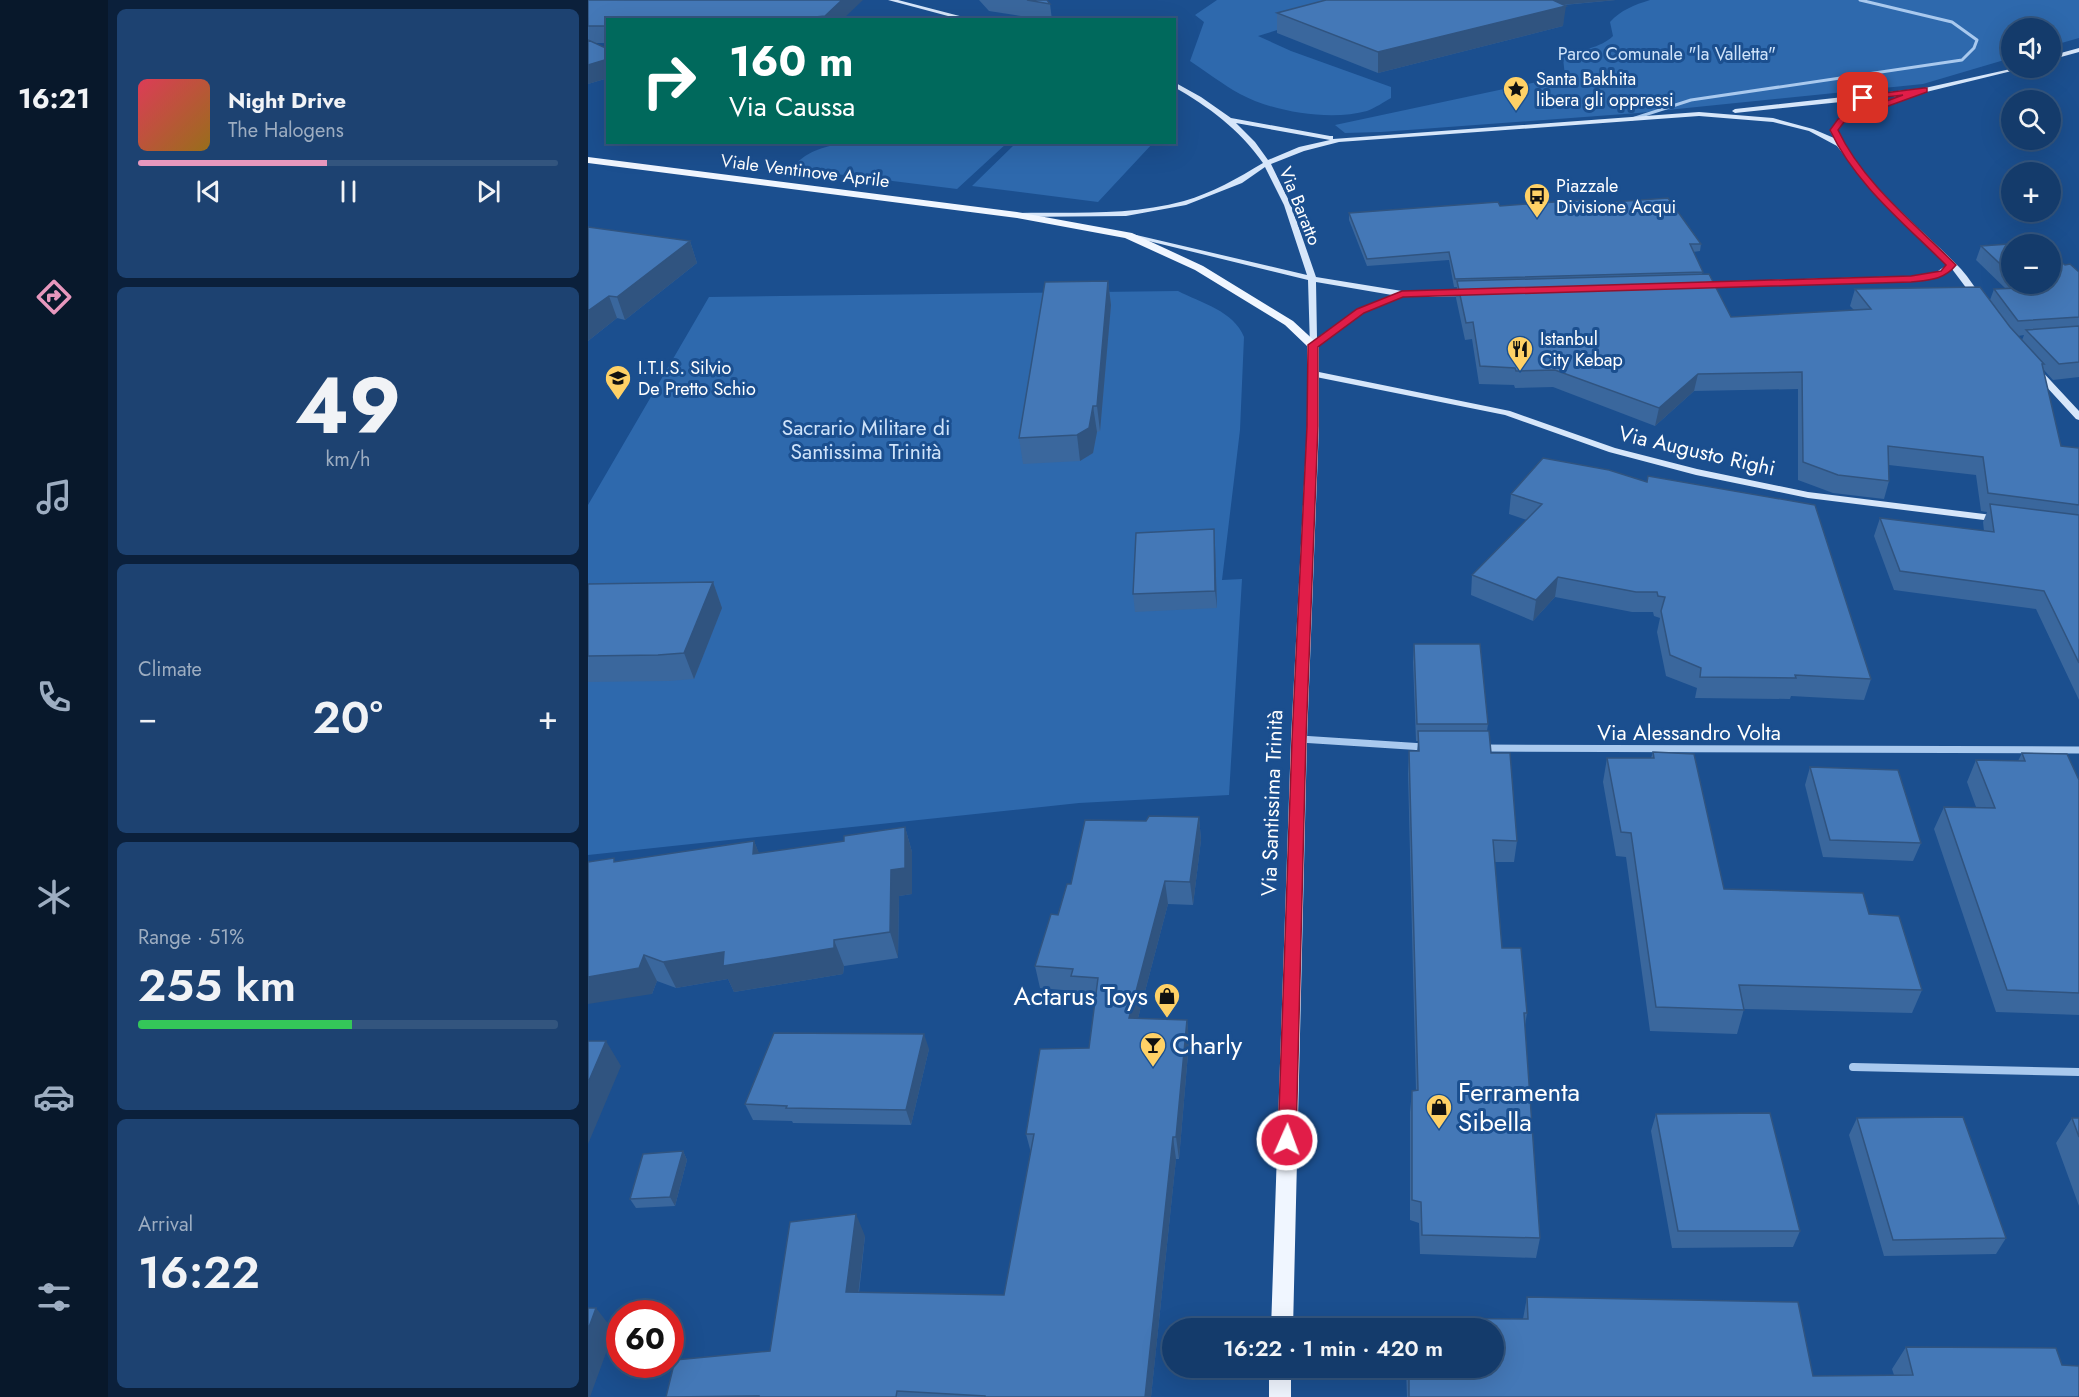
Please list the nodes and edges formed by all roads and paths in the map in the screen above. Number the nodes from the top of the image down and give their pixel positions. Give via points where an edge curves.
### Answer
1 (891, 0) edge
2 (903, 0) edge
3 (1860, 0) edge
4 (921, 8) junction
5 (964, 18) edge
6 (2079, 50) edge
7 (2061, 55) edge
8 (2001, 73) edge
9 (1176, 85) edge
10 (1924, 90) junction
11 (1699, 114) junction
12 (1631, 119) junction
13 (1231, 120) junction
14 (1339, 140) junction
15 (1840, 144) junction
16 (588, 160) edge
17 (1267, 163) junction
18 (1017, 215) junction
19 (1128, 235) junction
20 (1951, 265) junction
21 (1312, 279) junction
22 (1691, 285) edge
23 (1486, 292) edge
24 (1402, 294) junction
25 (1985, 307) edge
26 (1313, 345) junction
27 (2025, 358) edge
28 (1314, 374) junction
29 (2079, 417) edge
30 (2008, 520) edge
31 (1299, 739) junction
32 (1432, 747) edge
33 (1477, 748) edge
34 (2079, 750) edge
35 (1852, 1067) dead end
36 (2079, 1072) edge
37 (1282, 1318) edge
38 (1280, 1378) edge
39 (1280, 1397) edge

1 - 4 street
2 - 4 street
3 - 12 street via 1952,22 1977,40 1974,48 1962,60 1691,100
4 - 5 street
6 - 7 street
8 - 10 street
9 - 13 street, Via Baratto
10 - 11 street
10 - 15 street via 1841,120 1834,130
11 - 12 street
11 - 15 street via 1773,120 1811,130
12 - 14 street
13 - 14 street, Via Baratto
13 - 17 street, Via Baratto
14 - 17 street
15 - 20 street via 1875,189
16 - 18 main road, Viale Ventinove Aprile
17 - 18 street, Viale Ventinove Aprile via 1239,181 1186,203 1126,214
17 - 21 street, Via Baratto via 1288,205
18 - 19 main road, Viale Ventinove Aprile
19 - 21 street, Viale Ventinove Aprile
19 - 26 main road, Viale Ventinove Aprile via 1199,268 1289,323
20 - 22 street via 1945,273 1911,279
20 - 25 street
21 - 24 street, Viale Ventinove Aprile
21 - 26 street, Via Santissima Trinità
23 - 24 street
24 - 26 street via 1361,311
26 - 28 main road, Via Santissima Trinità
27 - 29 street
28 - 30 street, Via Augusto Righi via 1506,413 1612,450 1708,474 1808,495
28 - 31 main road, Via Santissima Trinità
31 - 32 street
31 - 37 main road, Via Santissima Trinità
33 - 34 street, Via Alessandro Volta
35 - 36 street
38 - 39 main road

